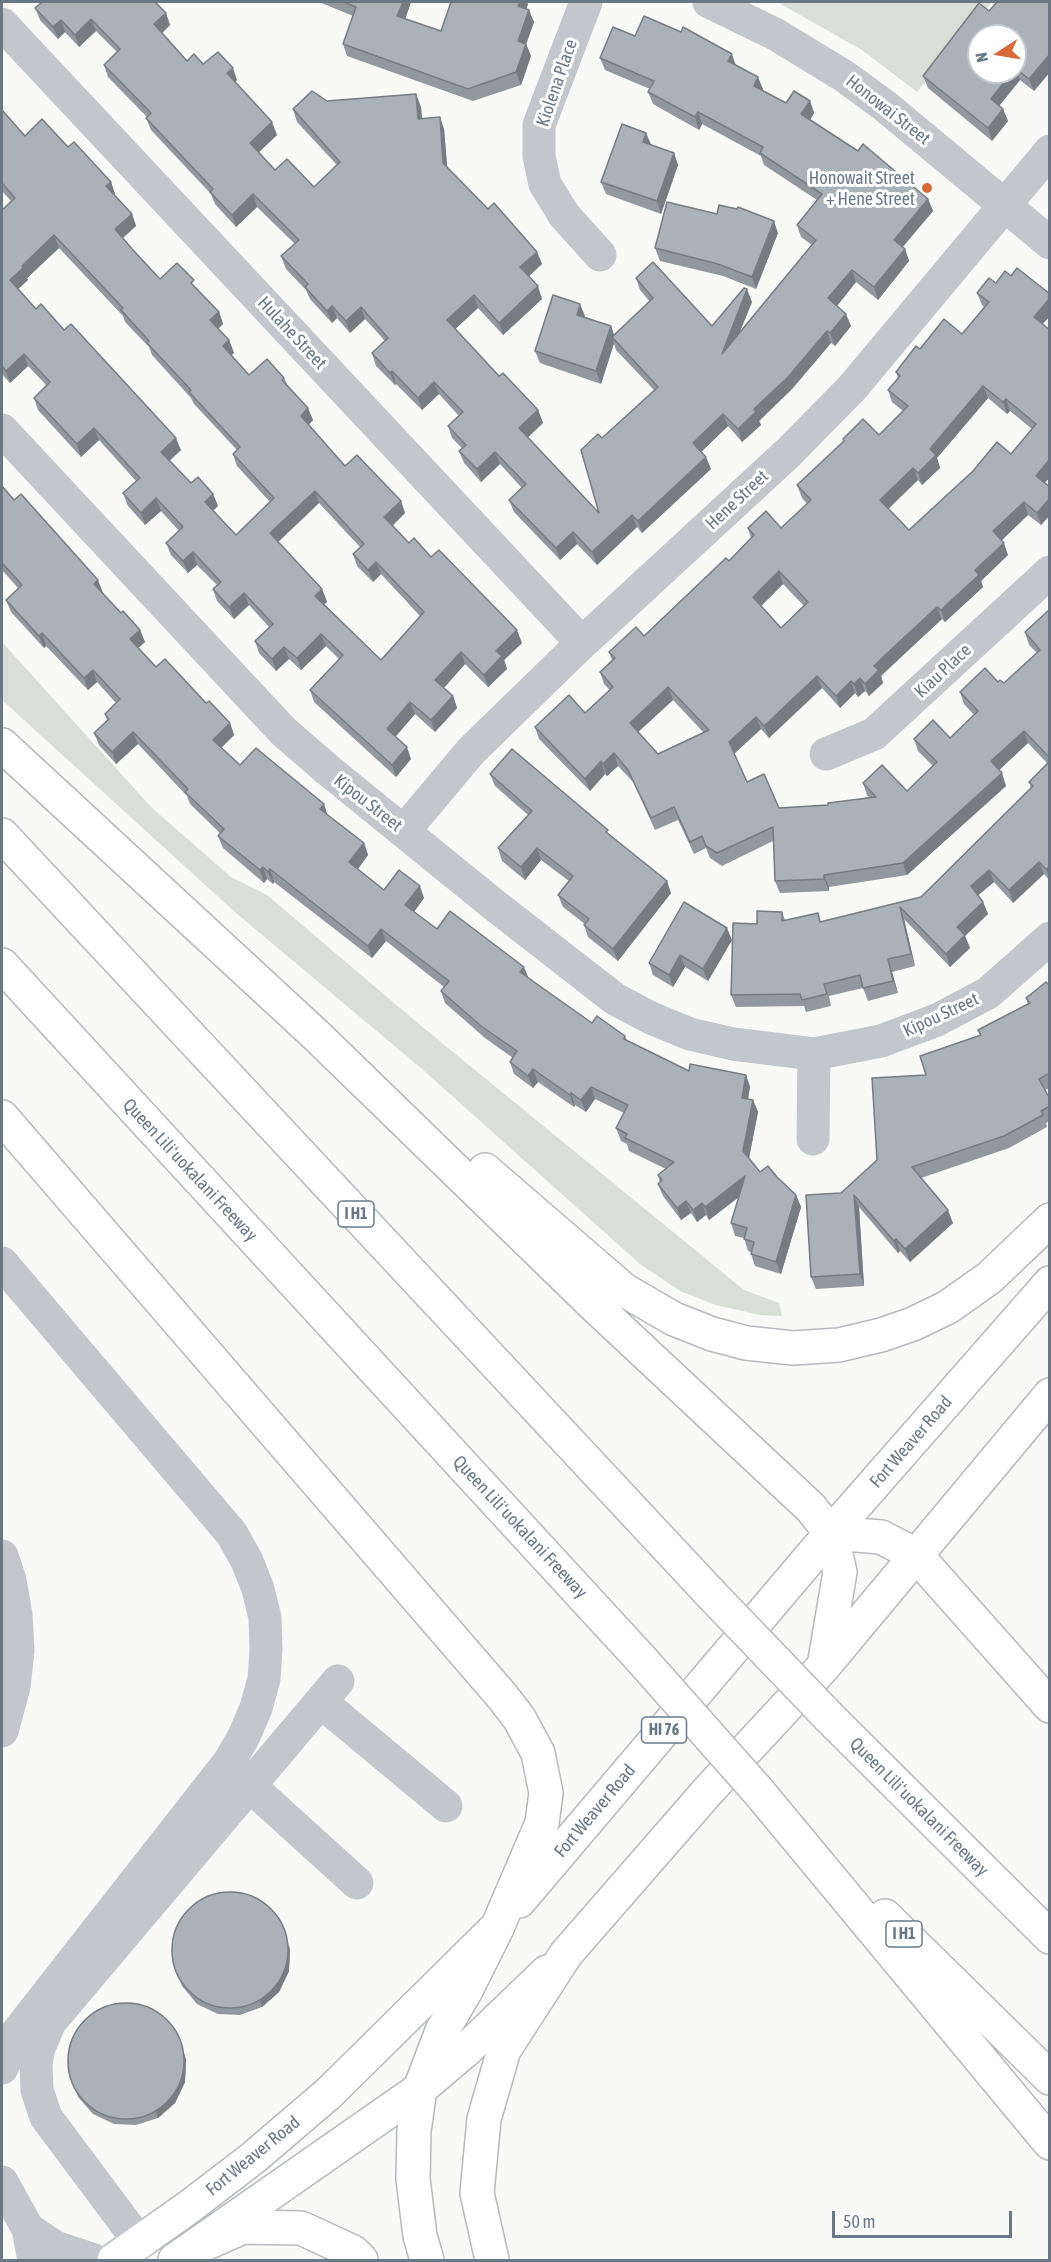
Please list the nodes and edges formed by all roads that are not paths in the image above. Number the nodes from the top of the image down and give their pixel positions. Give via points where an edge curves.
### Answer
1 (585, 2) edge
2 (709, 2) edge
3 (2, 24) edge
4 (1050, 151) edge
5 (1004, 206) junction
6 (1050, 243) edge
7 (600, 255) dead end
8 (2, 430) edge
9 (1050, 572) edge
10 (582, 643) junction
11 (2, 745) edge
12 (826, 754) dead end
13 (404, 831) junction
14 (2, 835) edge
15 (1050, 938) edge
16 (2, 966) edge
17 (317, 1036) junction
18 (814, 1054) junction
19 (2, 1117) edge
20 (813, 1139) dead end
21 (1050, 1220) edge
22 (2, 1263) edge
23 (1050, 1283) edge
24 (1050, 1395) edge
25 (831, 1533) junction
26 (916, 1555) junction
27 (2, 1556) edge
28 (824, 1666) junction
29 (1050, 1706) edge
30 (2, 1731) edge
31 (250, 1786) junction
32 (758, 1791) junction
33 (446, 1806) dead end
34 (357, 1883) dead end
35 (497, 1928) junction
36 (1050, 1937) edge
37 (566, 1954) junction
38 (2, 2068) edge
39 (1050, 2078) edge
40 (420, 2089) junction
41 (1050, 2142) edge
42 (2, 2182) edge
43 (31, 2245) edge
44 (127, 2252) edge
45 (183, 2255) edge
46 (94, 2260) edge
47 (361, 2260) edge
48 (427, 2260) edge
49 (492, 2260) edge

1 - 7 street, Kiolena Place via 539,125 539,156 545,184 564,215
2 - 5 street, Honowai Street via 775,34 844,76
3 - 10 street, Hulahe Street
4 - 5 street, Hene Street
5 - 6 street, Honowai Street
5 - 10 street, Hene Street via 852,388 788,453
8 - 13 street, Kipou Street via 284,731
9 - 12 street, Kiau Place via 874,734
10 - 13 street, Hene Street via 471,751
11 - 17 main road
13 - 18 street, Kipou Street via 615,999 690,1034 733,1044
14 - 36 main road, Queen Liliʻuokalani Freeway / I H1, bridge via 710,1593
15 - 18 street, Kipou Street via 988,993 938,1020 881,1041
16 - 32 main road, Queen Liliʻuokalani Freeway / I H1, bridge
17 - 21 main road via 438,1130 624,1290 674,1319 735,1340 793,1348 840,1345 913,1324 948,1307 989,1278
17 - 25 main road via 810,1508
18 - 20 street
19 - 35 main road via 524,1726 538,1753 546,1792 542,1823
22 - 38 street via 232,1534 258,1589 265,1618 266,1649 264,1679 256,1708 229,1762 16,2034
23 - 25 main road, Fort Weaver Road / HI 76
24 - 26 main road, Fort Weaver Road
25 - 26 main road via 881,1537
25 - 28 main road via 840,1572
25 - 35 main road, Fort Weaver Road / HI 76
26 - 28 main road, Fort Weaver Road
26 - 29 main road
27 - 30 street via 16,1615 18,1651 14,1687
28 - 37 main road, Fort Weaver Road
31 - 33 street via 329,1691
31 - 34 street
31 - 44 street via 50,2022 39,2048 37,2090 46,2117
32 - 39 main road, Queen Liliʻuokalani Freeway / I H1
32 - 41 main road
35 - 40 main road via 442,2031
35 - 44 main road, Fort Weaver Road / HI 76 via 329,2093 253,2158
37 - 40 main road, Fort Weaver Road
37 - 49 main road via 504,2050 484,2119 477,2193
40 - 45 main road, Fort Weaver Road
40 - 48 main road via 413,2179
42 - 43 street
43 - 46 street via 55,2247
45 - 47 main road via 243,2227 301,2228 353,2252

